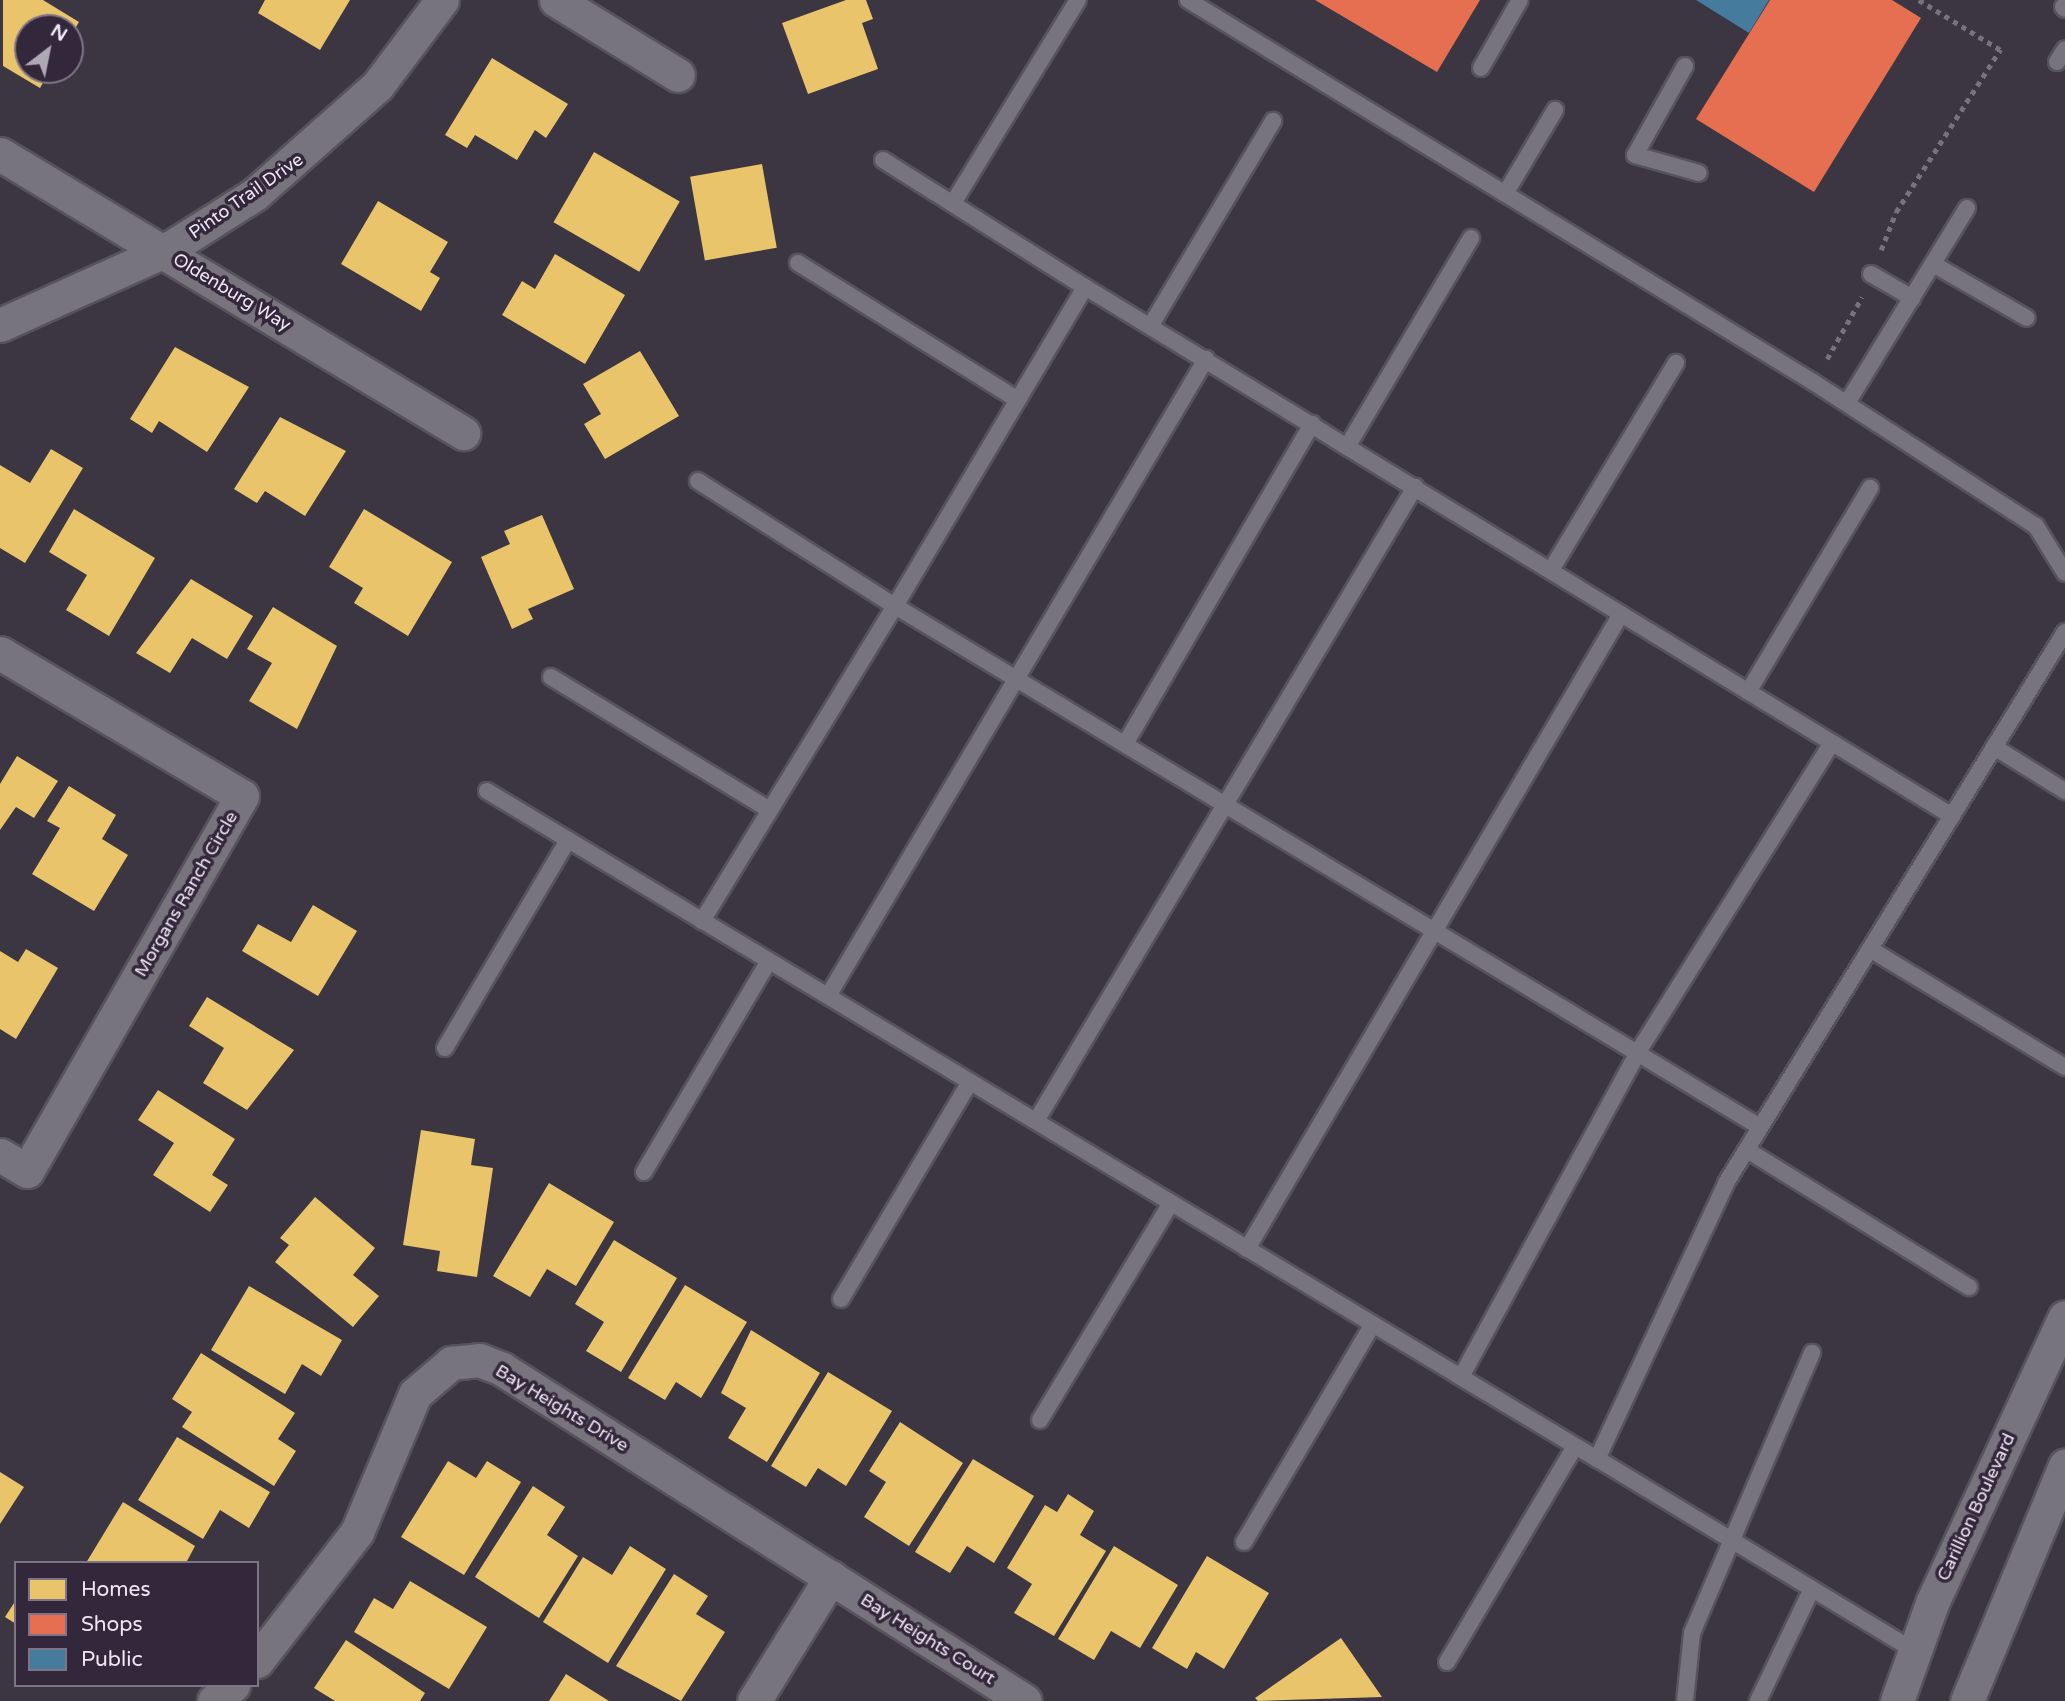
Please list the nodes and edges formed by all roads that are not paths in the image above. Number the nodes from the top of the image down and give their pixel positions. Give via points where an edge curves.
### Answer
1 (442, 0) edge
2 (556, 0) edge
3 (1078, 0) edge
4 (1188, 0) edge
5 (1520, 0) edge
6 (1685, 66) dead end
7 (1481, 68) dead end
8 (678, 75) dead end
9 (1555, 110) dead end
10 (1273, 121) dead end
11 (0, 154) edge
12 (883, 160) dead end
13 (1699, 173) dead end
14 (1505, 194) junction
15 (953, 203) junction
16 (1967, 208) dead end
17 (1471, 238) dead end
18 (165, 251) junction
19 (798, 263) dead end
20 (1933, 264) junction
21 (1871, 274) road end
22 (1085, 287) junction
23 (1912, 298) junction
24 (2027, 318) dead end
25 (0, 325) edge
26 (1151, 325) junction
27 (1206, 359) junction
28 (1676, 363) dead end
29 (1018, 400) junction
30 (1847, 403) junction
31 (1312, 424) junction
32 (463, 433) dead end
33 (1347, 447) junction
34 (698, 481) dead end
35 (1415, 487) junction
36 (1870, 488) dead end
37 (1551, 570) junction
38 (2065, 573) edge
39 (895, 606) junction
40 (1621, 614) junction
41 (2065, 632) edge
42 (0, 653) edge
43 (551, 677) dead end
44 (1019, 680) junction
45 (1748, 692) junction
46 (1125, 744) junction
47 (1831, 744) junction
48 (1994, 747) junction
49 (487, 792) dead end
50 (2065, 792) edge
51 (1227, 803) junction
52 (770, 810) junction
53 (1952, 816) junction
54 (568, 840) junction
55 (702, 920) junction
56 (1435, 927) junction
57 (1870, 949) junction
58 (769, 961) junction
59 (828, 996) junction
60 (445, 1048) dead end
61 (1638, 1052) junction
62 (2065, 1067) edge
63 (970, 1082) junction
64 (1036, 1121) junction
65 (1760, 1127) junction
66 (1746, 1150) junction
67 (0, 1155) edge
68 (644, 1172) dead end
69 (1171, 1203) junction
70 (1247, 1249) junction
71 (1969, 1287) dead end
72 (841, 1299) dead end
73 (2065, 1317) edge
74 (1373, 1324) junction
75 (1812, 1353) dead end
76 (1461, 1377) junction
77 (1040, 1420) dead end
78 (1575, 1446) junction
79 (1597, 1459) junction
80 (2065, 1466) edge
81 (1731, 1540) junction
82 (1244, 1542) dead end
83 (831, 1577) junction
84 (1812, 1589) junction
85 (1913, 1650) junction
86 (259, 1659) edge
87 (1447, 1662) dead end
88 (231, 1687) edge
89 (214, 1701) edge
90 (754, 1701) edge
91 (1025, 1701) edge
92 (1685, 1701) edge
93 (1758, 1701) edge
94 (1897, 1701) edge
95 (1967, 1701) edge

1 - 18 street, Pinto Trail Drive via 377,85 329,133 255,194
2 - 8 street
3 - 15 lane
4 - 14 lane
5 - 7 lane
6 - 13 lane via 1635,155
9 - 14 lane
10 - 26 lane
11 - 18 street, Oldenburg Way
12 - 15 lane
14 - 30 lane
15 - 22 lane
16 - 20 lane
17 - 33 lane
18 - 25 street, Pinto Trail Drive
18 - 32 street, Oldenburg Way
19 - 29 lane
20 - 23 lane
20 - 24 lane
21 - 23 lane
22 - 26 lane
22 - 29 lane
23 - 30 lane
26 - 27 lane
27 - 31 lane
27 - 44 lane
28 - 37 lane
29 - 39 lane
30 - 38 lane via 2036,526
31 - 33 lane
31 - 46 lane
33 - 35 lane
34 - 39 lane
35 - 37 lane
35 - 51 lane
36 - 45 lane
37 - 40 lane
39 - 44 lane
39 - 52 lane
40 - 45 lane
40 - 56 lane
41 - 48 lane
42 - 67 street, Morgans Ranch Circle via 242,796 27,1171
43 - 52 lane
44 - 46 lane
44 - 59 lane
45 - 47 lane
46 - 51 lane
47 - 53 lane
47 - 61 lane
48 - 50 lane
48 - 53 lane
49 - 54 lane
51 - 56 lane
51 - 64 lane
52 - 55 lane
53 - 57 lane
54 - 55 lane
54 - 60 lane
55 - 58 lane
56 - 61 lane
56 - 70 lane
57 - 62 lane
57 - 65 lane
58 - 59 lane
58 - 68 lane
59 - 63 lane
61 - 65 lane
61 - 76 lane
63 - 64 lane
63 - 72 lane
64 - 69 lane
65 - 66 lane
66 - 71 lane
66 - 79 lane
69 - 70 lane
69 - 77 lane
70 - 74 lane
73 - 85 street, Carillion Boulevard
74 - 76 lane
74 - 82 lane
75 - 81 lane
76 - 78 lane
78 - 79 lane
78 - 87 lane
79 - 81 lane
80 - 95 street
81 - 84 lane
81 - 92 lane via 1692,1633
83 - 86 street, Bay Heights Drive via 502,1368 479,1360 451,1363 415,1394 377,1493 327,1578
83 - 90 street
83 - 91 street, Bay Heights Court
84 - 85 lane
84 - 93 lane
85 - 94 street, Carillion Boulevard
88 - 89 street

